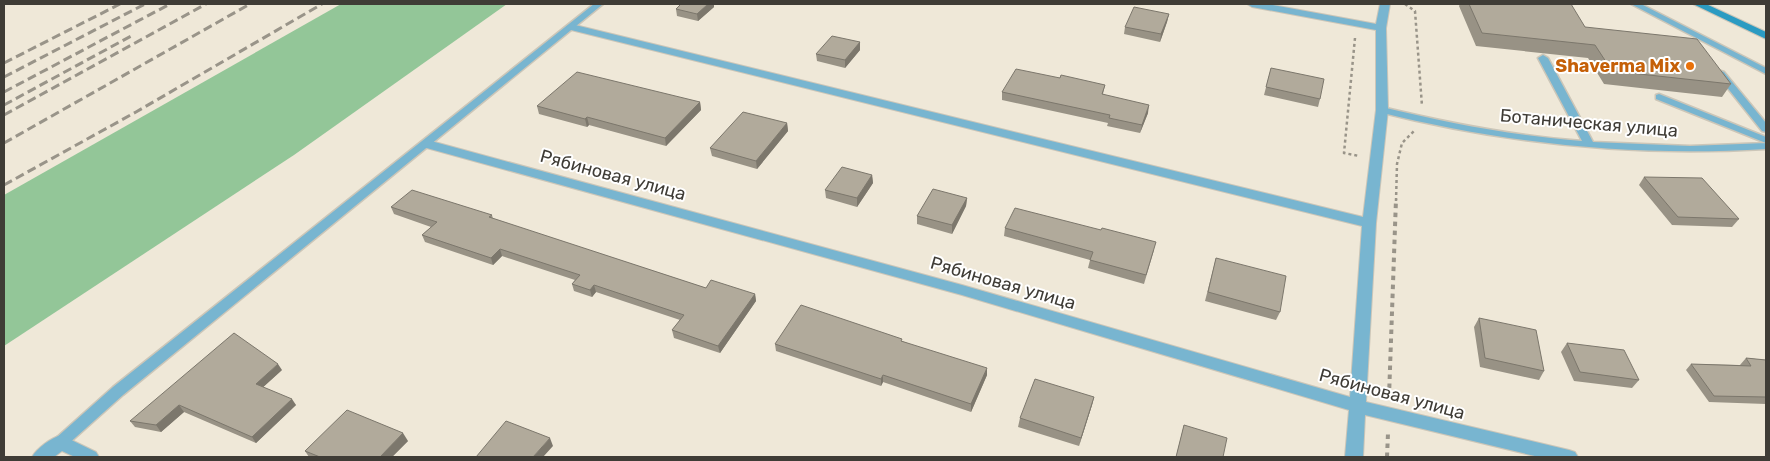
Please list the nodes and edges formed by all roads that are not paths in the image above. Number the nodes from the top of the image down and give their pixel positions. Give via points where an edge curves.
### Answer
1 (599, 4) edge
2 (1252, 4) edge
3 (1385, 4) edge
4 (1635, 4) edge
5 (1698, 4) edge
6 (571, 27) junction
7 (1381, 28) junction
8 (1684, 29) junction
9 (1766, 36) edge
10 (1698, 46) edge
11 (1542, 58) edge
12 (1716, 68) edge
13 (1766, 70) edge
14 (1659, 97) dead end
15 (1382, 110) junction
16 (1766, 129) edge
17 (1766, 140) edge
18 (427, 144) junction
19 (1589, 144) junction
20 (1766, 146) edge
21 (1369, 223) junction
22 (1358, 406) junction
23 (61, 442) junction
24 (41, 457) edge
25 (90, 457) edge
26 (1354, 457) edge
27 (1569, 457) edge

1 - 6 lane
2 - 7 street
3 - 7 street
4 - 8 lane
5 - 9 main road
6 - 18 lane
6 - 21 street
7 - 15 street
8 - 10 lane
8 - 13 lane
11 - 19 lane
12 - 16 lane
14 - 17 lane
15 - 19 lane, Ботаническая улица via 1423,121 1495,133
15 - 21 street
18 - 22 street, Рябиновая улица via 962,290
18 - 23 lane via 118,391
19 - 20 lane, Ботаническая улица via 1691,149
21 - 22 street
22 - 26 street
22 - 27 street, Рябиновая улица
23 - 24 street
23 - 25 street

